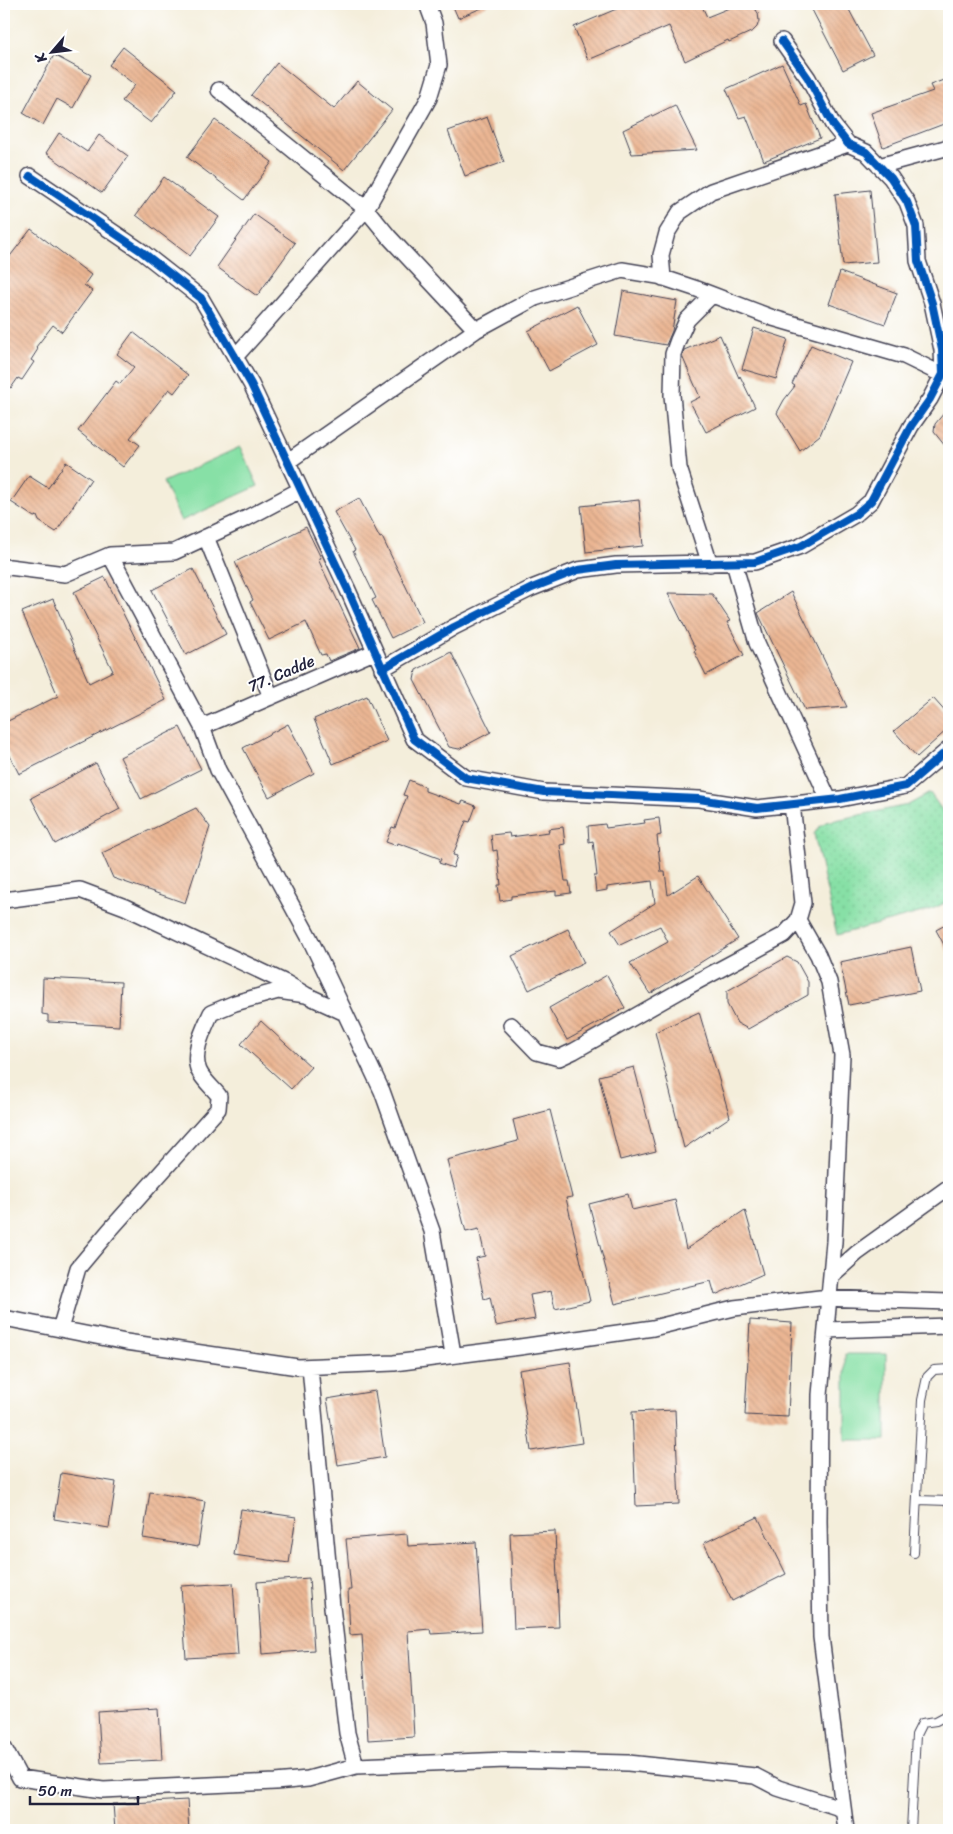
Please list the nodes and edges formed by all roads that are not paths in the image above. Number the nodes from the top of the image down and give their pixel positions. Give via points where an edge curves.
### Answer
1 (427, 4) edge
2 (782, 41) dead end
3 (220, 90) dead end
4 (848, 144) junction
5 (949, 147) edge
6 (879, 166) junction
7 (30, 176) dead end
8 (366, 209) junction
9 (663, 278) junction
10 (712, 295) junction
11 (476, 330) junction
12 (235, 356) junction
13 (946, 376) edge
14 (287, 462) junction
15 (300, 490) junction
16 (206, 537) junction
17 (110, 555) junction
18 (734, 563) junction
19 (710, 564) junction
20 (4, 568) edge
21 (374, 652) junction
22 (382, 669) junction
23 (271, 697) junction
24 (202, 727) junction
25 (949, 749) edge
26 (829, 800) junction
27 (792, 804) junction
28 (4, 900) edge
29 (798, 920) junction
30 (306, 995) junction
31 (345, 1013) junction
32 (511, 1025) dead end
33 (949, 1187) edge
34 (831, 1276) junction
35 (829, 1298) junction
36 (949, 1302) edge
37 (4, 1318) edge
38 (949, 1326) edge
39 (60, 1329) junction
40 (826, 1330) junction
41 (452, 1354) junction
42 (310, 1367) junction
43 (949, 1369) edge
44 (917, 1500) junction
45 (949, 1502) edge
46 (914, 1554) dead end
47 (949, 1714) edge
48 (4, 1748) edge
49 (356, 1766) junction
50 (843, 1809) junction
51 (846, 1830) edge
52 (911, 1830) edge

1 - 8 street via 434,23 439,66 429,98
2 - 4 street via 808,78 832,125
3 - 8 street
4 - 6 street via 866,152
4 - 9 street via 711,191 680,212 667,233 661,255
5 - 6 street
6 - 13 street via 907,202 916,226 918,262 932,303
7 - 12 street via 141,251 201,298
8 - 11 street
8 - 12 street
9 - 10 street
9 - 11 street via 622,270 535,298
10 - 13 street via 773,318 904,356
10 - 19 street via 687,320 678,340 673,354 672,395 679,468
11 - 14 street
12 - 14 street
13 - 18 street via 911,426 870,501 856,514 801,546 755,562
14 - 15 street
15 - 16 street
15 - 21 street via 348,588
16 - 17 street via 174,552
16 - 23 street
17 - 20 street via 66,574
17 - 24 street
18 - 19 street
18 - 26 street via 757,643
19 - 22 street via 578,570 532,588 454,627
21 - 22 street
21 - 23 street, 77. Cadde
22 - 27 street via 414,739 466,778 544,792 699,799 757,808
23 - 24 street, 77. Cadde
24 - 31 street via 218,770
25 - 26 street via 906,786
26 - 27 street
27 - 29 street via 803,903
28 - 30 street via 80,890 125,907
29 - 32 street via 784,935 559,1058 537,1052
29 - 34 street via 829,982 842,1055
30 - 31 street
30 - 39 street via 278,991 211,1013 197,1054 199,1070 219,1096 218,1109 78,1268
31 - 41 street via 382,1091 432,1231
33 - 34 street via 857,1252
34 - 35 street
35 - 36 street
35 - 40 street
35 - 41 street via 734,1308 653,1328
37 - 39 street
38 - 40 street
39 - 42 street via 126,1342
40 - 50 street via 820,1395 821,1637
41 - 42 street via 394,1363
42 - 49 street via 333,1616 348,1733
43 - 44 lane via 934,1370 927,1377 922,1400
44 - 45 lane
44 - 46 lane
47 - 52 lane via 936,1721 922,1723 916,1735
48 - 49 street via 20,1778 103,1790 308,1779
49 - 50 street via 506,1760 628,1763 756,1776 778,1788
50 - 51 street

